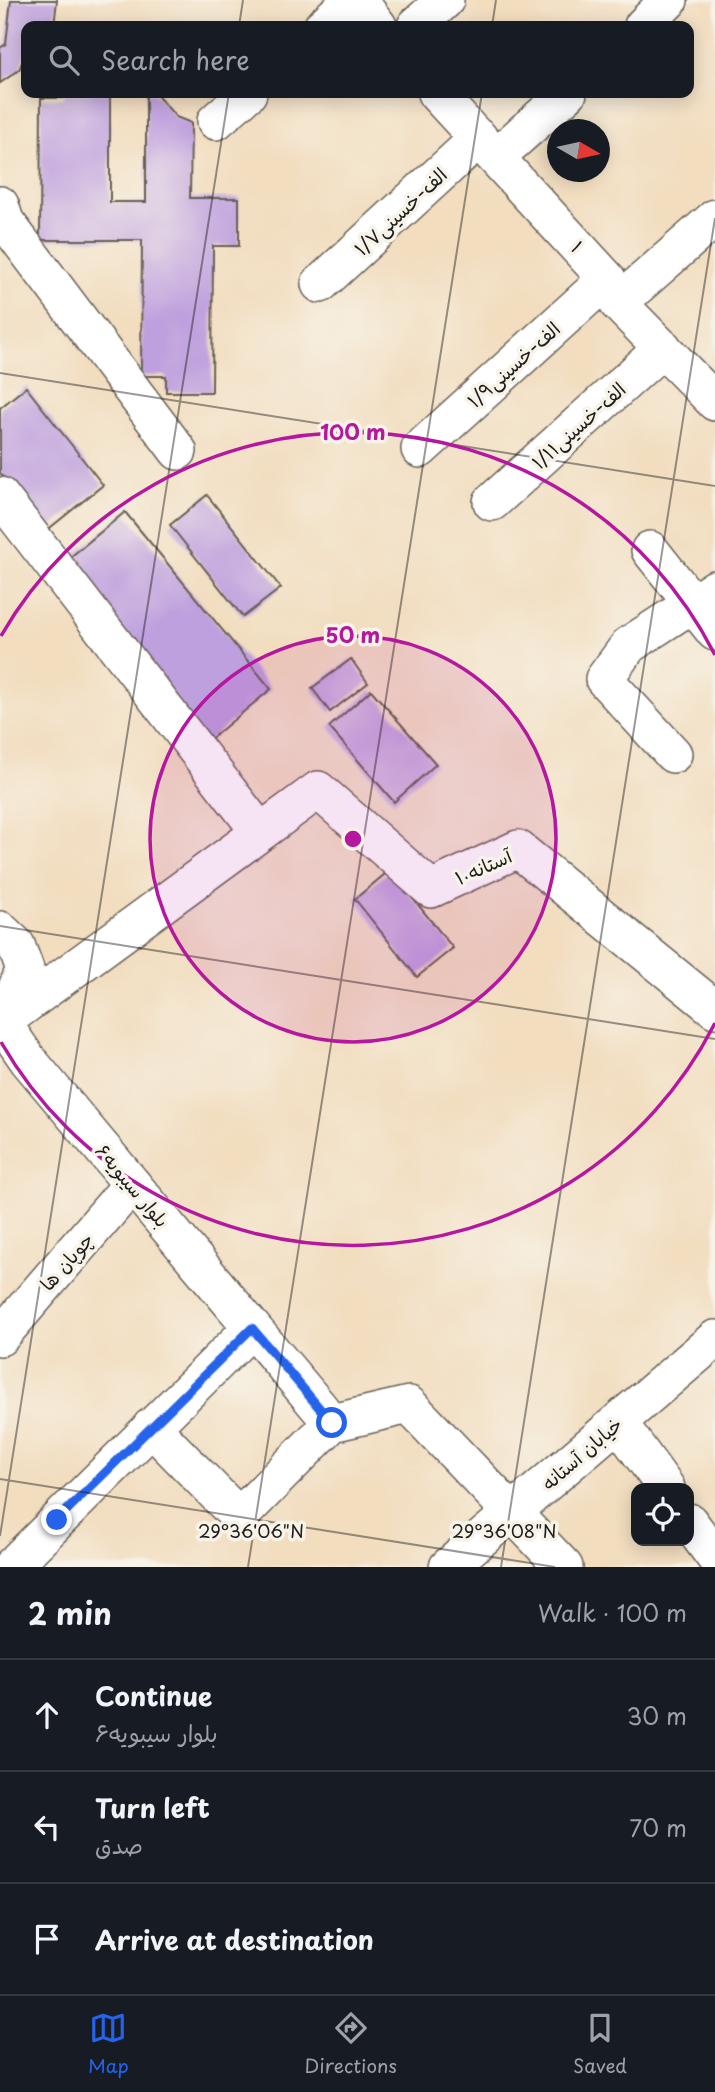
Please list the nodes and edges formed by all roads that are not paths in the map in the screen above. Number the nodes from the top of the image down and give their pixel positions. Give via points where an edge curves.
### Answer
1 (352, 0) edge
2 (358, 0) edge
3 (445, 0) edge
4 (669, 0) edge
5 (329, 21) edge
6 (374, 21) edge
7 (422, 21) edge
8 (648, 21) edge
9 (242, 98) edge
10 (441, 98) edge
11 (561, 98) edge
12 (216, 121) dead end
13 (488, 147) junction
14 (0, 205) edge
15 (715, 218) edge
16 (320, 284) dead end
17 (612, 291) junction
18 (663, 348) junction
19 (715, 402) edge
20 (420, 449) dead end
21 (178, 452) dead end
22 (0, 496) edge
23 (492, 502) dead end
24 (650, 550) dead end
25 (708, 609) edge
26 (673, 754) dead end
27 (260, 832) junction
28 (0, 930) edge
29 (715, 1009) edge
30 (9, 1016) junction
31 (132, 1184) junction
32 (252, 1328) junction
33 (0, 1338) edge
34 (715, 1339) edge
35 (618, 1422) junction
36 (332, 1423) junction
37 (151, 1427) junction
38 (662, 1483) edge
39 (512, 1512) junction
40 (694, 1529) edge
41 (715, 1557) edge
42 (11, 1567) edge
43 (448, 1567) edge
44 (565, 1567) edge

1 - 5 street
2 - 6 street
3 - 7 street
4 - 8 street
9 - 12 street
10 - 13 street, ۱
11 - 13 street, الف-خسینی۱/۷
13 - 16 street, الف-خسینی۱/۷
13 - 17 street, ۱
14 - 21 street via 5,221
15 - 17 street, الف-خسینی۱/۹
17 - 18 street, ۱
17 - 20 street, الف-خسینی۱/۹
18 - 19 street, ۱
18 - 23 street, الف-خسینی۱/۱۱
22 - 27 street
24 - 25 street
25 - 26 street via 629,645 604,679
27 - 29 street, آستانه۱۰ via 318,790 431,889 518,849
27 - 30 street
28 - 30 street via 16,945 25,969
30 - 31 street, ۶بلوار سیبویه via 8,1031 28,1060
31 - 32 street, ۶بلوار سیبویه
31 - 33 street, چوپان ها
32 - 36 street, ۶بلوار سیبویه
32 - 37 street
34 - 35 street, خیابان آستانه
35 - 38 street
35 - 39 street, خیابان آستانه
36 - 37 street via 239,1517
36 - 39 street via 409,1405
37 - 42 street
39 - 43 street, خیابان آستانه
39 - 44 street
40 - 41 street

